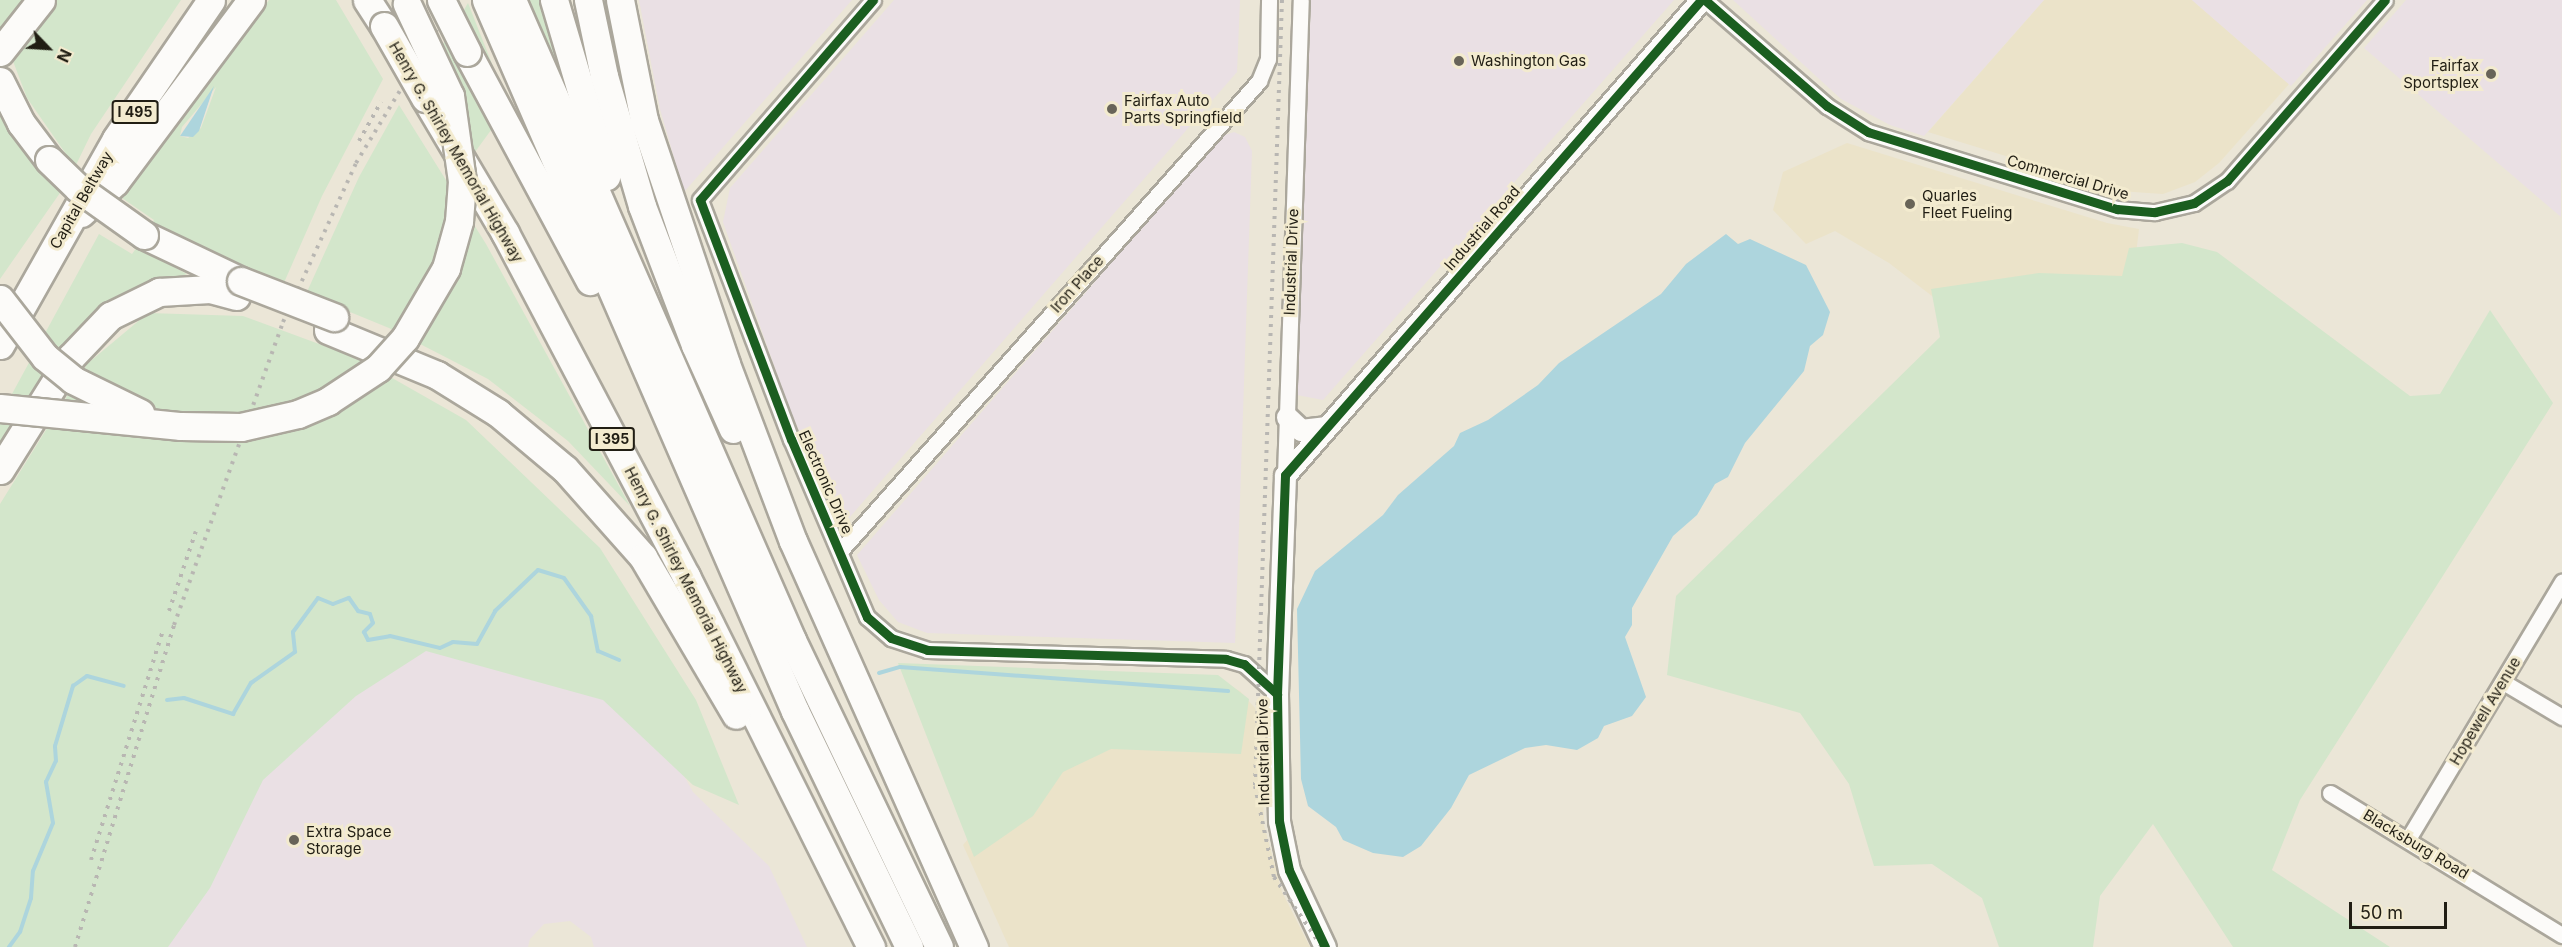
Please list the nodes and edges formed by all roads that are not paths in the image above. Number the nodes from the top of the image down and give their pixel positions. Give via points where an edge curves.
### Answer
1 (41, 0) edge
2 (191, 0) edge
3 (211, 0) edge
4 (251, 0) edge
5 (367, 0) edge
6 (441, 0) edge
7 (554, 0) edge
8 (588, 0) edge
9 (620, 0) edge
10 (873, 0) edge
11 (1269, 0) edge
12 (1300, 0) edge
13 (1701, 0) edge
14 (1705, 0) edge
15 (2385, 0) edge
16 (406, 2) edge
17 (497, 5) edge
18 (0, 52) edge
19 (0, 81) edge
20 (65, 228) junction
21 (624, 259) junction
22 (239, 288) junction
23 (0, 299) edge
24 (0, 304) edge
25 (0, 345) edge
26 (0, 408) edge
27 (1287, 417) junction
28 (181, 426) junction
29 (1327, 428) junction
30 (679, 448) junction
31 (0, 470) edge
32 (1285, 476) junction
33 (793, 541) junction
34 (840, 551) junction
35 (2562, 582) edge
36 (2503, 682) junction
37 (1277, 694) junction
38 (2562, 717) edge
39 (789, 784) junction
40 (2330, 793) dead end
41 (2408, 839) junction
42 (2562, 935) edge
43 (871, 947) edge
44 (909, 947) edge
45 (939, 947) edge
46 (974, 947) edge
47 (1324, 947) edge

1 - 18 highway
2 - 24 highway via 89,156
3 - 20 highway, Capital Beltway / I 495 via 116,140
4 - 20 highway via 115,182
5 - 39 highway, Henry G. Shirley Memorial Highway / I 395, bridge via 505,233 686,576
6 - 30 highway, bridge
7 - 21 highway via 621,221
8 - 33 highway via 626,155 658,249 695,345 772,513
9 - 33 highway via 644,120 665,189
10 - 34 street, Electronic Drive via 700,200 791,439
11 - 34 street, Iron Place via 1269,59 1259,81
12 - 27 street, Industrial Drive
13 - 29 street, Industrial Road
14 - 15 street, Commercial Drive via 1827,106 1868,132 2117,209 2155,212 2194,203 2227,181
16 - 28 highway, bridge via 450,96 462,181 456,230 429,302 378,368 328,401 268,422
17 - 21 highway
17 - 30 highway
19 - 22 highway, bridge via 21,123 49,160 78,188 144,236
20 - 25 highway, Capital Beltway / I 495
21 - 45 highway via 792,639
22 - 31 highway via 170,290 134,301 110,316 71,357
22 - 39 highway via 331,324 437,375 498,414 565,469 628,540 669,597 740,724
23 - 28 highway, bridge via 45,357 73,380 128,410
26 - 28 highway, bridge
27 - 29 street via 1301,430
27 - 32 street, Industrial Drive
29 - 32 street, Industrial Road
30 - 44 highway via 795,711
32 - 37 street, Industrial Drive
33 - 46 highway
34 - 37 street, Electronic Drive via 867,617 880,630 909,646 977,653 1106,657 1112,653 1226,659 1244,664
35 - 36 street, Hopewell Avenue
36 - 38 street
36 - 41 street, Hopewell Avenue
37 - 47 street, Industrial Drive via 1281,831 1289,870
39 - 43 highway, Henry G. Shirley Memorial Highway / I 395
40 - 41 street, Blacksburg Road
41 - 42 street, Blacksburg Road

